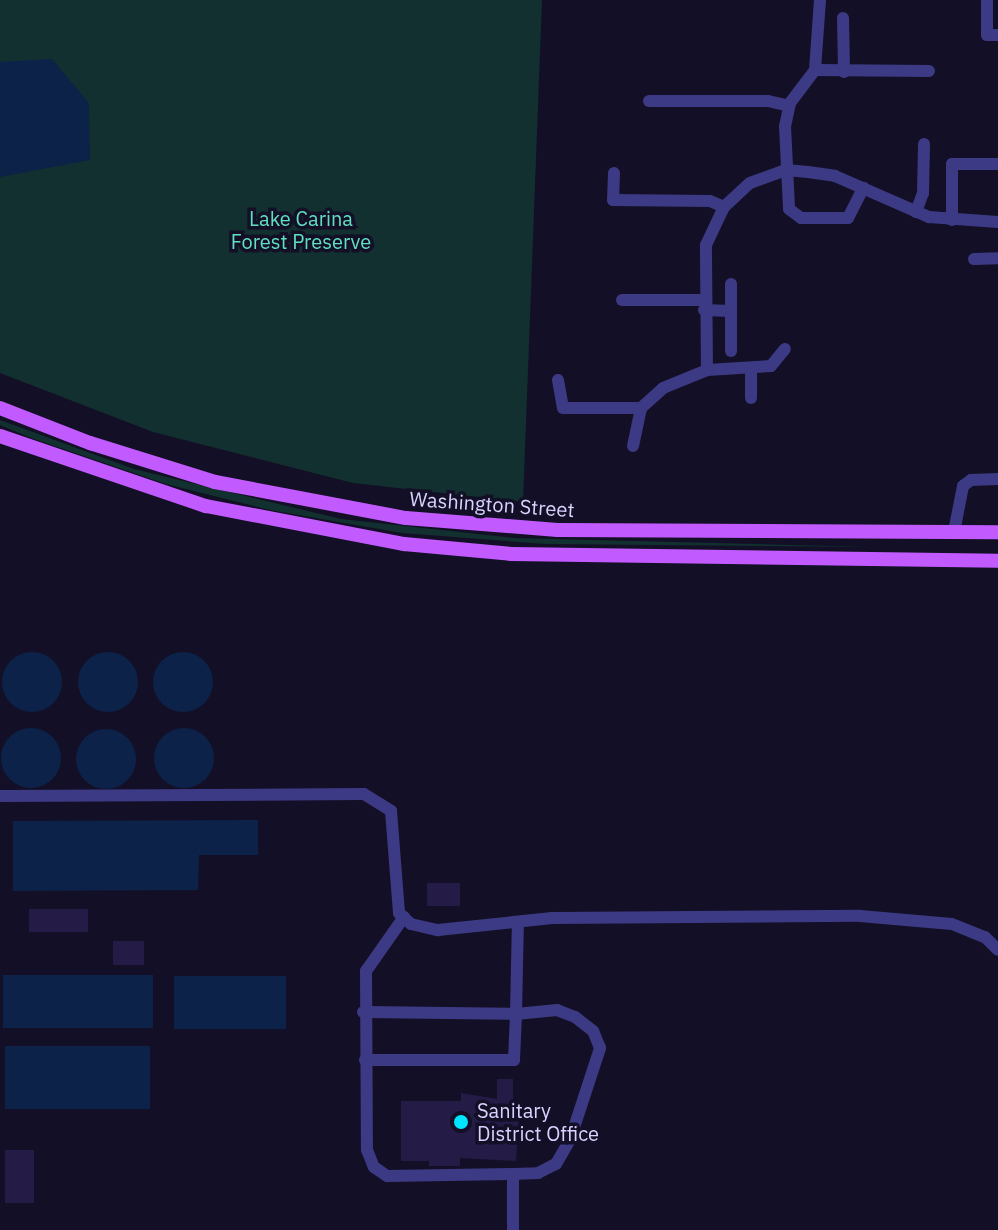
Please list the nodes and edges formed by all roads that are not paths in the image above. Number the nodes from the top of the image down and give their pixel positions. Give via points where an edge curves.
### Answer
1 (820, 0) edge
2 (987, 0) edge
3 (843, 18) dead end
4 (998, 35) edge
5 (815, 70) junction
6 (929, 71) dead end
7 (844, 72) junction
8 (649, 101) dead end
9 (789, 106) junction
10 (924, 144) dead end
11 (998, 164) edge
12 (786, 170) junction
13 (614, 173) dead end
14 (863, 188) junction
15 (724, 207) junction
16 (916, 212) junction
17 (952, 220) junction
18 (998, 222) edge
19 (998, 258) edge
20 (974, 259) dead end
21 (731, 284) dead end
22 (622, 300) dead end
23 (704, 305) junction
24 (731, 311) junction
25 (785, 349) dead end
26 (731, 351) dead end
27 (751, 368) junction
28 (707, 370) junction
29 (558, 380) dead end
30 (751, 398) dead end
31 (0, 408) edge
32 (641, 408) junction
33 (0, 436) edge
34 (633, 446) dead end
35 (998, 479) edge
36 (954, 532) junction
37 (998, 532) edge
38 (998, 561) edge
39 (0, 796) edge
40 (404, 917) junction
41 (518, 922) junction
42 (998, 950) edge
43 (363, 1012) junction
44 (516, 1014) junction
45 (365, 1060) junction
46 (513, 1174) junction
47 (513, 1230) edge

1 - 5 street
2 - 4 street via 987,35
3 - 7 street
5 - 7 street
5 - 9 street
6 - 7 street
8 - 9 street via 768,101
9 - 12 street
10 - 16 street via 923,193
11 - 17 street via 952,164
12 - 14 street via 835,176
12 - 14 street via 789,209 801,218 848,218
12 - 15 street via 750,183
13 - 15 street via 613,200 710,201
14 - 16 street
15 - 23 street via 706,245
16 - 17 street
17 - 18 street
19 - 20 street
21 - 24 street
22 - 23 street
23 - 24 street
23 - 28 street
24 - 26 street
25 - 27 street via 771,366
27 - 28 street
27 - 30 street
28 - 32 street via 663,388
29 - 32 street via 563,408
31 - 36 main road, Washington Street via 215,482 406,518 558,530
32 - 34 street
33 - 38 main road via 206,506 404,544 523,554
35 - 36 street via 971,480 963,486
36 - 37 main road, Washington Street
39 - 40 street via 364,794 391,811 395,891
40 - 41 street via 438,930
40 - 43 street via 366,971
41 - 42 street via 860,916 952,924 985,937
41 - 44 street
43 - 44 street
43 - 45 street
44 - 45 street via 514,1060
44 - 46 street via 557,1010 575,1017 593,1031 600,1048 570,1140 556,1164 538,1173
45 - 46 street via 367,1150 374,1167 387,1176
46 - 47 street

